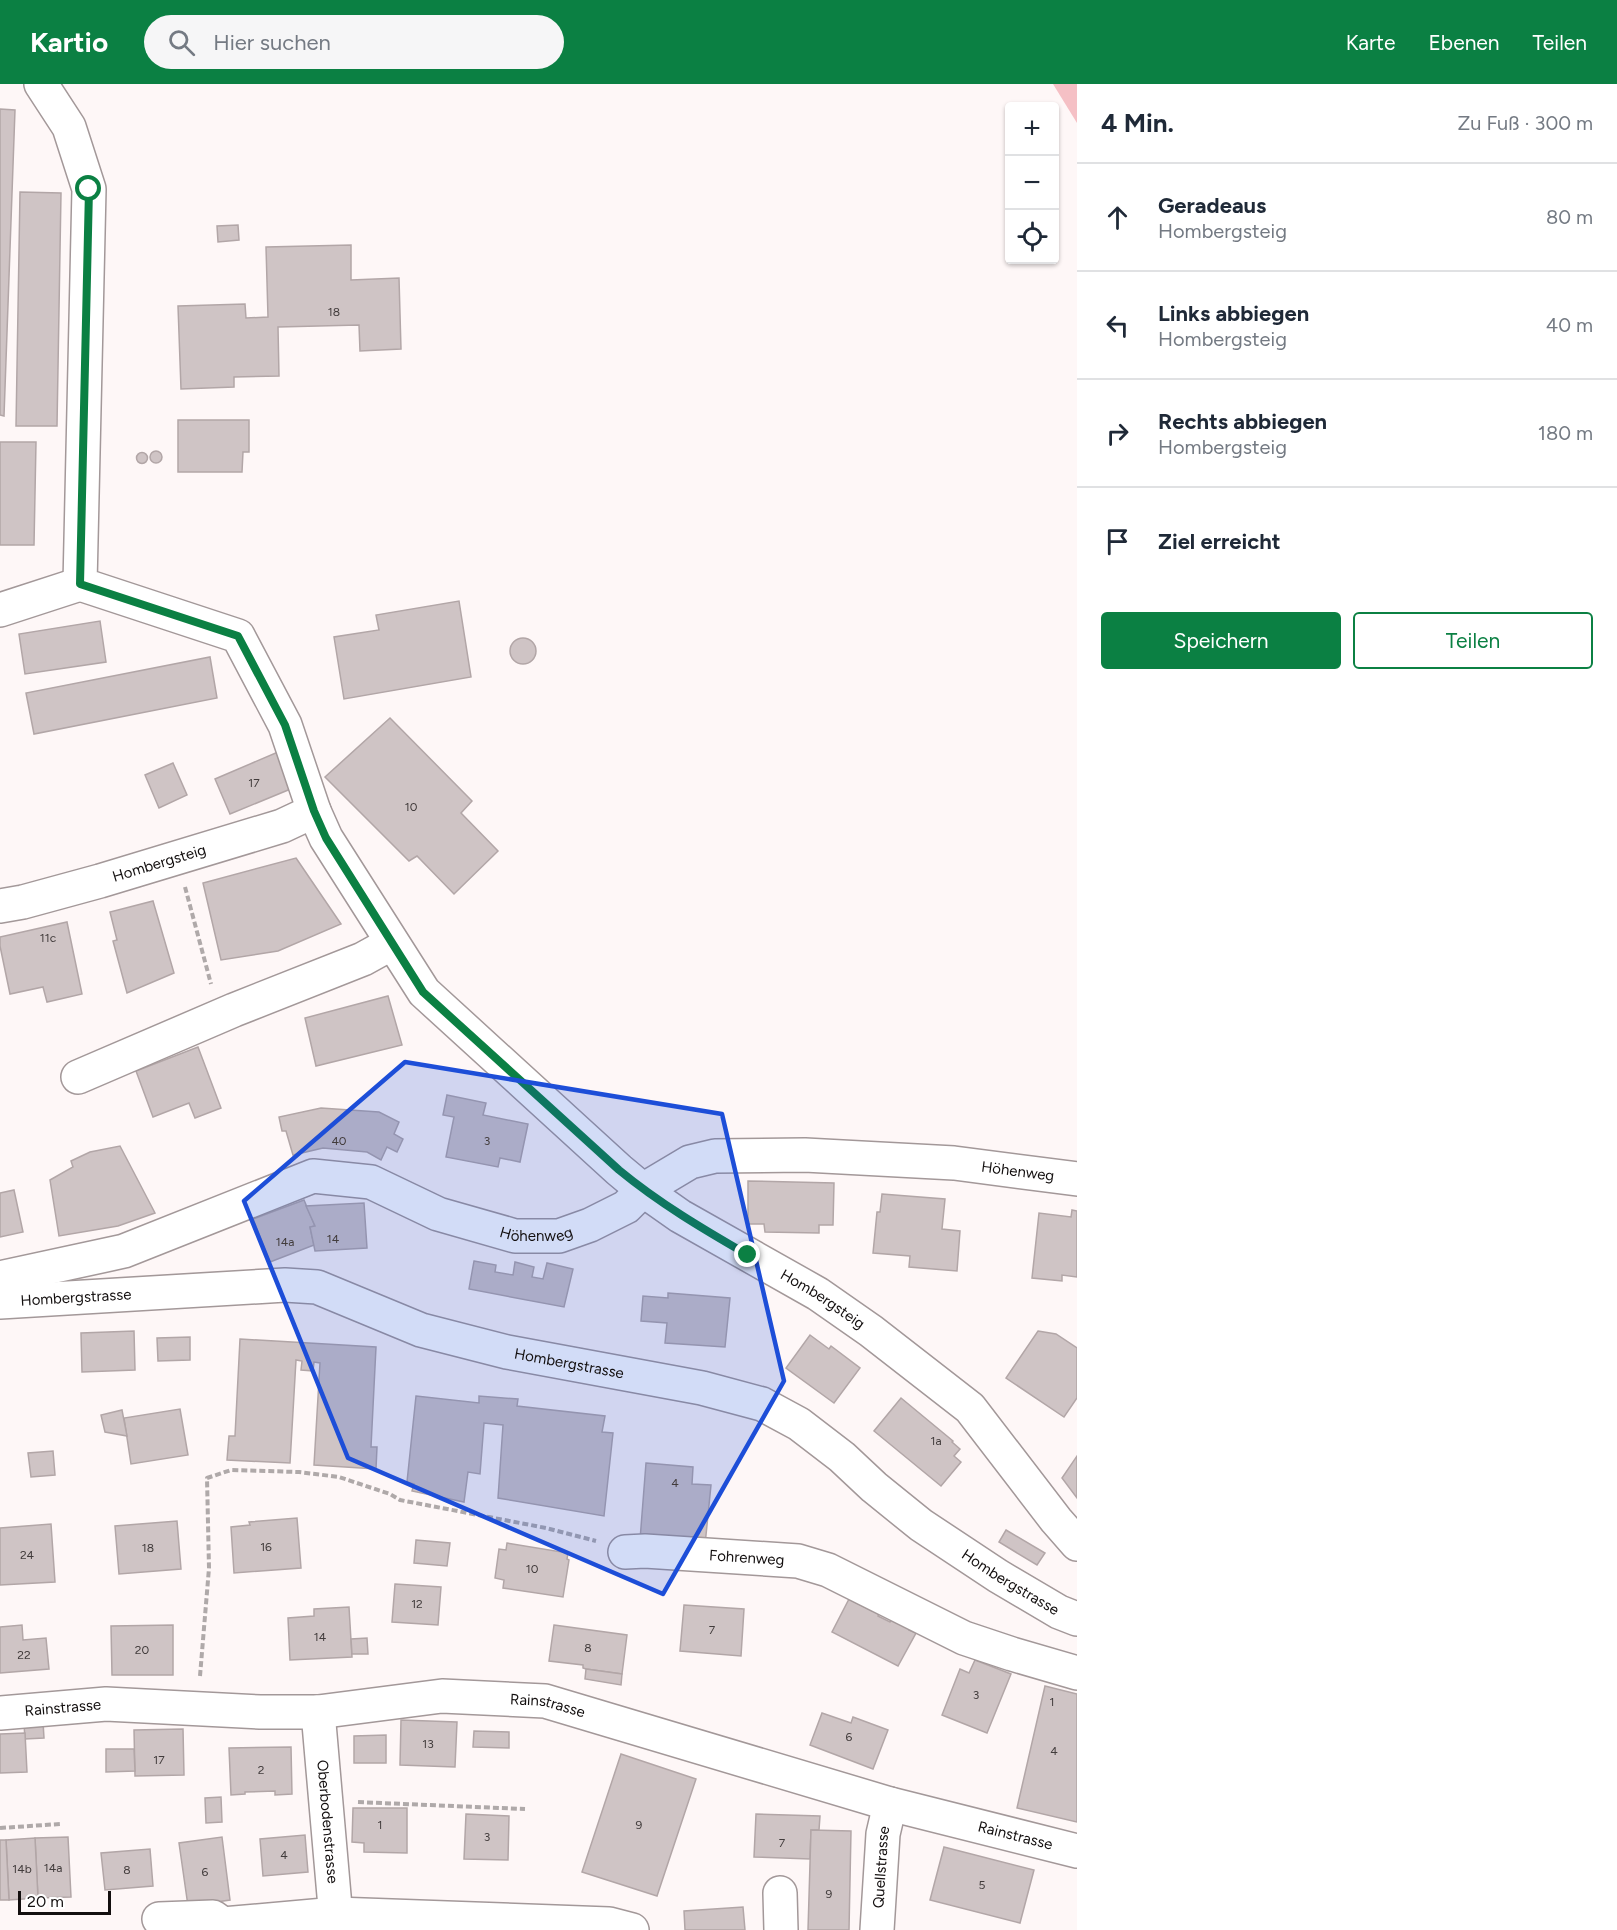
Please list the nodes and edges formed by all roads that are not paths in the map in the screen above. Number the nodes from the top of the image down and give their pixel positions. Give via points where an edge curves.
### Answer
1 (41, 84) edge
2 (80, 584) junction
3 (0, 610) edge
4 (314, 811) junction
5 (0, 906) edge
6 (392, 943) junction
7 (78, 1077) dead end
8 (1077, 1179) edge
9 (643, 1190) junction
10 (0, 1278) edge
11 (0, 1302) edge
12 (1077, 1544) edge
13 (625, 1552) road end
14 (1077, 1619) edge
15 (1077, 1673) edge
16 (318, 1712) junction
17 (0, 1713) edge
18 (890, 1804) junction
19 (1077, 1851) edge
20 (780, 1893) dead end
21 (159, 1919) dead end
22 (336, 1922) edge
23 (632, 1930) edge
24 (781, 1930) edge
25 (877, 1930) edge

1 - 2 street via 69,127 89,189
2 - 3 street
2 - 4 street, Hombergsteig via 238,636 285,725
4 - 5 street, Hombergsteig via 282,826 100,881
4 - 6 street, Hombergsteig via 326,838
6 - 7 street via 363,959
6 - 9 street, Hombergsteig via 423,992
8 - 9 street, Höhenweg via 943,1163 805,1155 715,1156 690,1162
9 - 10 street, Höhenweg via 626,1207 590,1225 559,1236 515,1236 438,1214 370,1182 313,1176 124,1251
9 - 12 street, Hombergsteig via 680,1216 818,1293 970,1408
11 - 14 street, Hombergstrasse via 285,1285 317,1287 421,1330 507,1352 702,1388 762,1404 842,1457 921,1525 998,1576
13 - 15 street, Fohrenweg via 798,1561 828,1570 964,1638
16 - 17 street, Rainstrasse via 106,1704
16 - 18 street, Rainstrasse via 442,1696 545,1701
16 - 22 street, Oberbodenstrasse
18 - 19 street, Rainstrasse
18 - 25 street, Quellstrasse via 883,1834
20 - 24 street
21 - 22 street via 213,1917 223,1924
22 - 23 street via 609,1923

